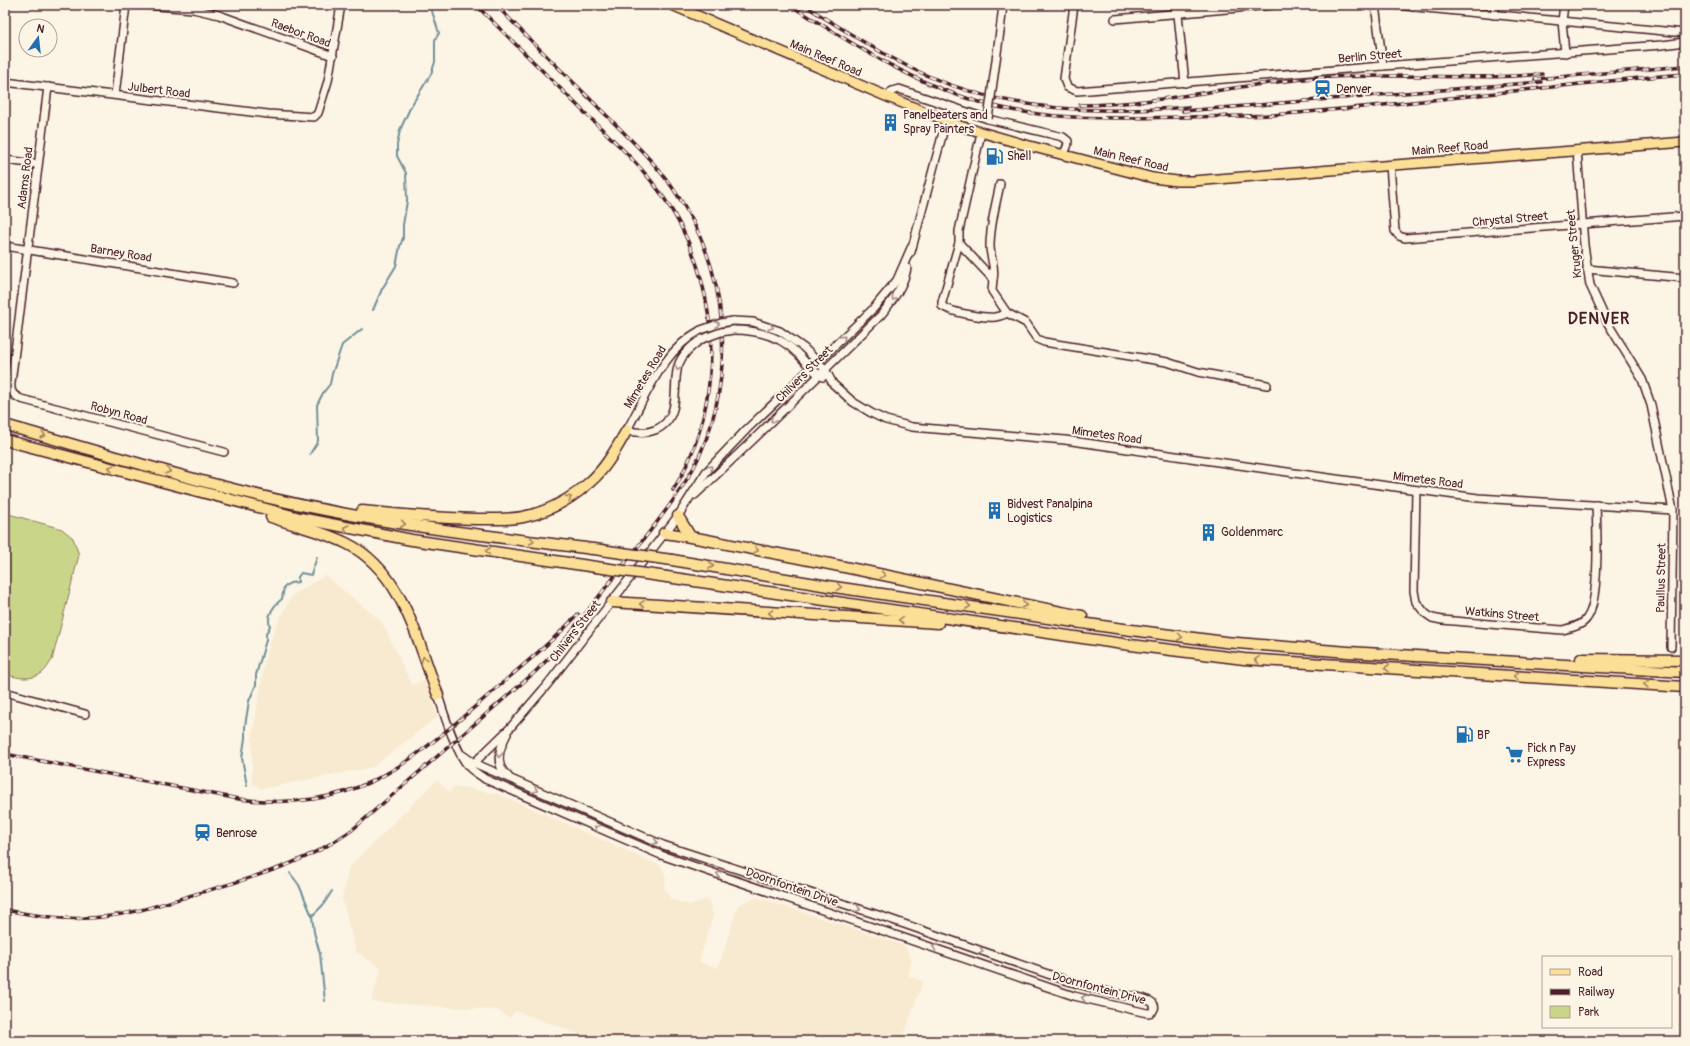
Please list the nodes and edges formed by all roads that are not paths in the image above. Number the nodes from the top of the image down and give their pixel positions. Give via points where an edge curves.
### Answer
1 (126, 5) edge
2 (146, 5) edge
3 (337, 5) edge
4 (341, 5) edge
5 (672, 5) edge
6 (1003, 5) edge
7 (1074, 5) edge
8 (1177, 5) edge
9 (1272, 5) edge
10 (1375, 5) edge
11 (1395, 5) edge
12 (1495, 5) edge
13 (1564, 5) edge
14 (1438, 7) edge
15 (1178, 13) junction
16 (1494, 15) junction
17 (338, 18) junction
18 (1115, 18) dead end
19 (1562, 21) junction
20 (1685, 33) edge
21 (1685, 42) edge
22 (1565, 53) junction
23 (333, 56) junction
24 (1383, 66) junction
25 (5, 82) edge
26 (1185, 83) junction
27 (48, 87) junction
28 (115, 95) junction
29 (888, 97) junction
30 (988, 119) junction
31 (946, 121) junction
32 (981, 133) junction
33 (1685, 142) edge
34 (1577, 150) junction
35 (1062, 154) junction
36 (5, 160) edge
37 (37, 164) junction
38 (1390, 165) junction
39 (1000, 184) dead end
40 (1685, 216) edge
41 (1582, 224) junction
42 (958, 244) junction
43 (5, 246) edge
44 (911, 248) junction
45 (28, 249) junction
46 (1587, 269) junction
47 (1685, 278) edge
48 (993, 279) junction
49 (233, 283) dead end
50 (1007, 313) junction
51 (817, 362) junction
52 (812, 368) junction
53 (825, 370) junction
54 (819, 375) junction
55 (833, 384) junction
56 (1267, 385) dead end
57 (11, 391) joint
58 (5, 425) edge
59 (626, 430) junction
60 (5, 440) edge
61 (224, 452) dead end
62 (201, 480) junction
63 (1416, 490) junction
64 (203, 493) junction
65 (689, 500) junction
66 (1596, 505) junction
67 (1673, 510) junction
68 (678, 516) junction
69 (664, 533) junction
70 (690, 536) junction
71 (612, 602) junction
72 (996, 626) junction
73 (1164, 635) junction
74 (1671, 647) dead end
75 (1468, 658) junction
76 (1685, 660) edge
77 (1685, 672) edge
78 (1685, 687) edge
79 (5, 692) edge
80 (438, 695) joint
81 (85, 714) dead end
82 (510, 728) junction
83 (472, 765) junction
84 (512, 780) junction

1 - 28 street
2 - 23 street, Raebor Road via 219,15
3 - 17 street
4 - 17 street
5 - 29 main road, Main Reef Road
6 - 30 street, bridge
7 - 26 street, Berlin Street via 1064,79 1070,88 1081,91
8 - 15 street
9 - 15 street
10 - 24 street
11 - 14 street
12 - 16 street
13 - 19 street
14 - 16 street
15 - 18 street
15 - 26 street
16 - 19 street
17 - 23 street
19 - 20 street
19 - 22 street
21 - 22 street, Berlin Street
22 - 24 street, Berlin Street
23 - 28 street, Julbert Road via 316,116 308,118
24 - 26 street, Berlin Street
25 - 27 street, Julbert Road
27 - 28 street, Julbert Road
27 - 37 street, Adams Road
29 - 30 street via 892,90 899,89
29 - 31 main road, Main Reef Road
30 - 35 street via 1063,137 1068,144
31 - 32 main road, Main Reef Road
31 - 44 street, Chilvers Street
32 - 35 main road, Main Reef Road
32 - 42 street
33 - 34 main road, Main Reef Road
34 - 38 main road, Main Reef Road
34 - 41 street, Kruger Street
35 - 38 main road, Main Reef Road via 1153,178 1182,182
36 - 37 street
37 - 45 street, Adams Road
38 - 41 street, Chrystal Street via 1395,231 1399,236 1409,238
39 - 48 street via 990,241 995,270
40 - 41 street, Chrystal Street
41 - 46 street, Kruger Street
42 - 48 street
42 - 50 street via 942,306 949,310 982,316 996,317
43 - 45 street, Barney Road
51 -> 44 street, Chilvers Street via 890,290
44 -> 53 street, Chilvers Street via 905,278 892,300 881,315
45 - 49 street, Barney Road
45 - 57 street, Adams Road
46 - 47 street
46 - 67 street, Kruger Street via 1593,293 1607,322 1635,365 1646,388
48 - 50 street via 992,291
50 - 56 street via 1026,323 1041,342 1167,362 1202,373
51 - 52 street, Chilvers Street
51 - 53 street, Mimetes Road
59 -> 51 street, Mimetes Road, bridge via 670,355 682,341 701,330 733,321 753,322 780,331 798,342
52 - 54 street
52 -> 59 street, bridge via 796,352 773,337 755,331 721,332 702,339 689,349 679,365 673,409 666,422 660,428 647,433
65 -> 52 street, Chilvers Street via 706,472 722,454
53 - 54 street, Chilvers Street
53 - 55 street, Mimetes Road
54 - 55 street
54 -> 65 street, Chilvers Street
55 - 63 street, Mimetes Road via 853,402 872,414 912,426 1065,440
57 - 61 street, Robyn Road via 21,399
58 -> 62 highway
62 -> 59 highway via 347,509 459,519 523,517 557,505 591,482 604,467
64 -> 60 highway
62 -> 73 highway, bridge via 353,516 408,525 672,560 842,588
63 - 66 street, Mimetes Road via 1495,500
63 - 66 street, Watkins Street via 1416,602 1432,618 1463,622 1562,630 1586,619 1594,602
72 -> 64 highway, bridge via 412,540 300,518
80 -> 64 highway via 404,605 391,584 370,560 331,536
65 - 68 street, Chilvers Street
66 - 67 street, Mimetes Road
67 - 74 street, Paullus Street
68 - 69 street, Chilvers Street
68 - 70 highway
69 - 70 highway
69 - 71 street, Chilvers Street
70 -> 73 highway
72 -> 71 highway
71 - 82 street, Chilvers Street
78 -> 72 highway via 1244,659
73 -> 75 highway via 1278,647
75 - 76 highway
75 - 77 highway
79 - 81 street
80 - 83 street via 461,754
82 - 83 street, Chilvers Street
82 -> 84 street via 500,747 499,760 505,774
83 - 84 street, Doornfontein Drive
84 -> 83 street, Doornfontein Drive via 663,845 1065,980 1140,997 1152,1002 1154,1010 1147,1013 1074,996 661,855 485,779

